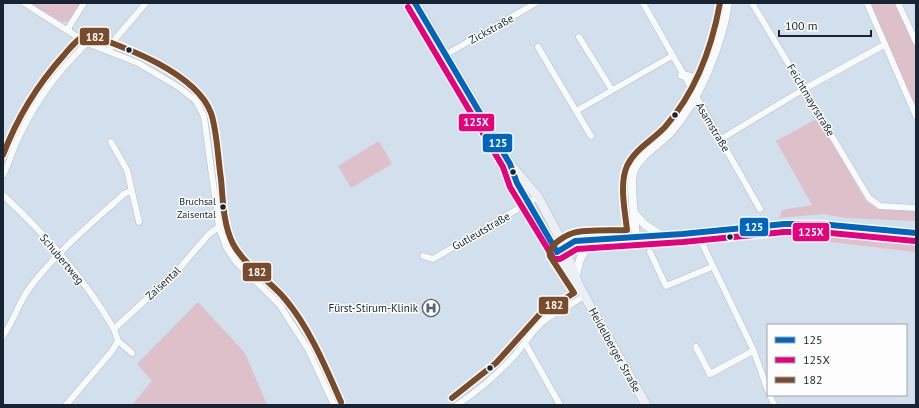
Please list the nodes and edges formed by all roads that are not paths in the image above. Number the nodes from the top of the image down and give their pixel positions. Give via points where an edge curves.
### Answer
1 (24, 3) edge
2 (84, 3) edge
3 (146, 3) edge
4 (415, 3) edge
5 (536, 3) edge
6 (643, 3) edge
7 (728, 3) edge
8 (752, 3) edge
9 (867, 3) edge
10 (898, 3) edge
11 (68, 31) junction
12 (579, 37) dead end
13 (916, 42) edge
14 (87, 43) junction
15 (884, 45) junction
16 (538, 47) dead end
17 (109, 50) junction
18 (445, 55) junction
19 (672, 56) junction
20 (682, 75) junction
21 (705, 77) junction
22 (804, 88) junction
23 (612, 90) junction
24 (695, 96) junction
25 (576, 111) junction
26 (916, 116) edge
27 (591, 136) dead end
28 (720, 139) junction
29 (3, 142) edge
30 (111, 142) dead end
31 (14, 148) junction
32 (510, 164) junction
33 (3, 175) edge
34 (132, 190) junction
35 (3, 195) edge
36 (538, 197) junction
37 (530, 202) junction
38 (916, 208) edge
39 (760, 209) dead end
40 (635, 214) junction
41 (139, 222) dead end
42 (219, 227) junction
43 (697, 233) junction
44 (916, 233) edge
45 (661, 235) junction
46 (636, 237) junction
47 (598, 240) junction
48 (588, 246) junction
49 (561, 250) junction
50 (650, 252) dead end
51 (61, 254) junction
52 (423, 256) dead end
53 (712, 266) junction
54 (576, 275) junction
55 (579, 286) junction
56 (585, 296) junction
57 (114, 328) junction
58 (3, 336) edge
59 (118, 340) junction
60 (525, 343) junction
61 (696, 347) dead end
62 (754, 351) junction
63 (132, 353) dead end
64 (767, 388) edge
65 (66, 405) edge
66 (334, 405) edge
67 (457, 405) edge
68 (560, 405) edge
69 (646, 405) edge

1 - 11 street
2 - 11 street
3 - 17 street
4 - 18 main road
5 - 18 street, Zickstraße
6 - 19 street, Asamstraße
7 - 21 street via 717,47
8 - 22 street, Feichtmayrstraße
9 - 15 street
10 - 13 street
11 - 14 street
12 - 23 street
14 - 17 street
14 - 31 street via 45,92
15 - 22 street
15 - 26 street
16 - 25 street
17 - 42 street via 162,77 196,101 204,117
18 - 32 main road
19 - 20 street, Asamstraße
19 - 23 street
20 - 21 street
20 - 24 street, Asamstraße
21 - 24 street
22 - 28 street
22 - 38 street, Feichtmayrstraße via 869,198 880,206
23 - 25 street
24 - 28 street, Asamstraße
24 - 40 street via 673,131 634,170 632,181
25 - 27 street
28 - 39 street, Asamstraße
29 - 31 street
30 - 34 street via 127,170
31 - 33 street
32 - 36 main road
32 - 37 main road via 517,183
34 - 41 street
34 - 51 street via 124,194
35 - 51 street, Schubertweg
36 - 37 street, Gutleutstraße
36 - 49 main road
37 - 49 main road
37 - 52 street, Gutleutstraße via 433,259
40 - 45 street via 645,225
40 - 46 street
42 - 57 street, Zaisental via 209,234 178,270
42 - 66 street via 226,246 236,262 279,304 308,349
43 - 44 street via 784,224 820,224
43 - 45 street
43 - 53 street
45 - 46 street
46 - 47 street
47 - 48 street
47 - 49 street via 576,241
48 - 49 street via 576,250
48 - 54 street via 580,258
49 - 54 main road
49 - 55 main road
50 - 53 street via 666,286
51 - 57 street, Schubertweg
51 - 58 street via 28,290
53 - 62 street
54 - 55 main road
55 - 56 main road, Heidelberger Straße
56 - 60 street via 546,319
56 - 69 main road, Heidelberger Straße
57 - 59 street
59 - 63 street
59 - 65 street via 112,351
60 - 67 street via 471,396
60 - 68 street
61 - 62 street via 710,374
62 - 64 street

